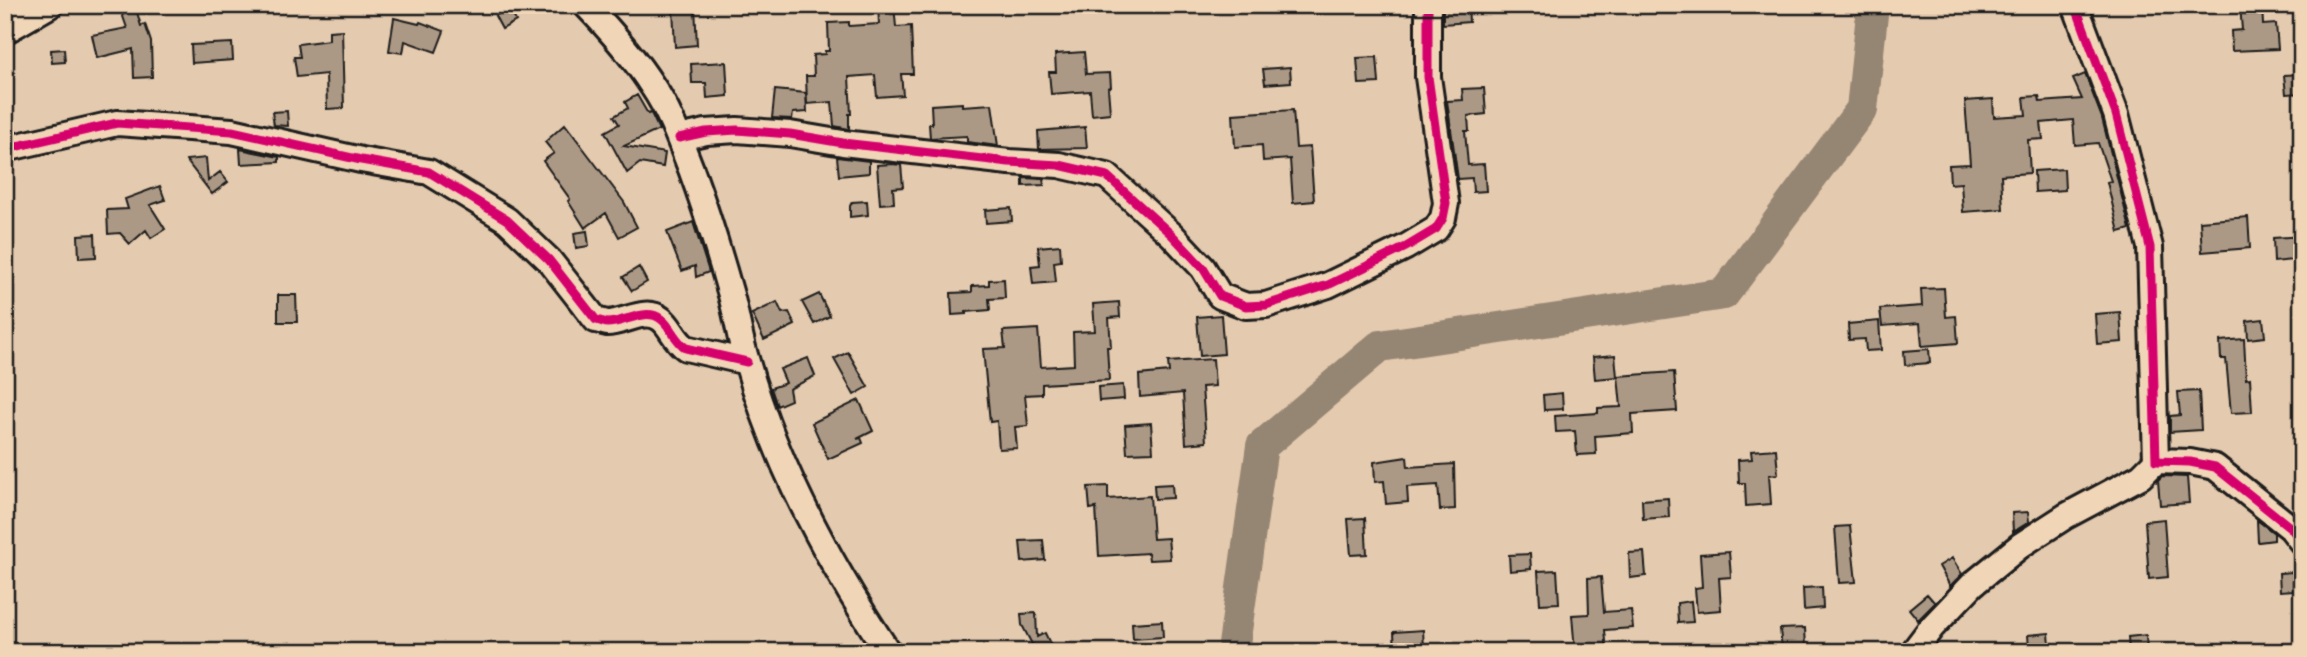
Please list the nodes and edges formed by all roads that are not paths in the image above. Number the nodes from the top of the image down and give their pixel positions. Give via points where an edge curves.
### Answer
1 (50, 5) edge
2 (586, 5) edge
3 (1428, 5) edge
4 (2075, 5) edge
5 (5, 31) edge
6 (679, 138) junction
7 (5, 149) edge
8 (747, 362) junction
9 (2156, 461) junction
10 (2302, 542) edge
11 (888, 652) edge
12 (1913, 652) edge

1 - 5 street
2 - 6 street via 654,88
3 - 6 street via 1428,77 1446,203 1443,218 1436,229 1406,247 1328,285 1266,305 1246,306 1220,296 1203,268 1172,235 1107,176 1059,165 790,134 706,132
4 - 9 street via 2116,114 2150,247
6 - 8 street via 707,214
7 - 8 street via 117,123 232,131 429,172 507,220 549,260 596,320 607,323 654,315 663,319 686,348
8 - 11 street via 769,427 813,523
9 - 10 street via 2215,467
9 - 12 street via 2141,476 2021,545 1973,583

